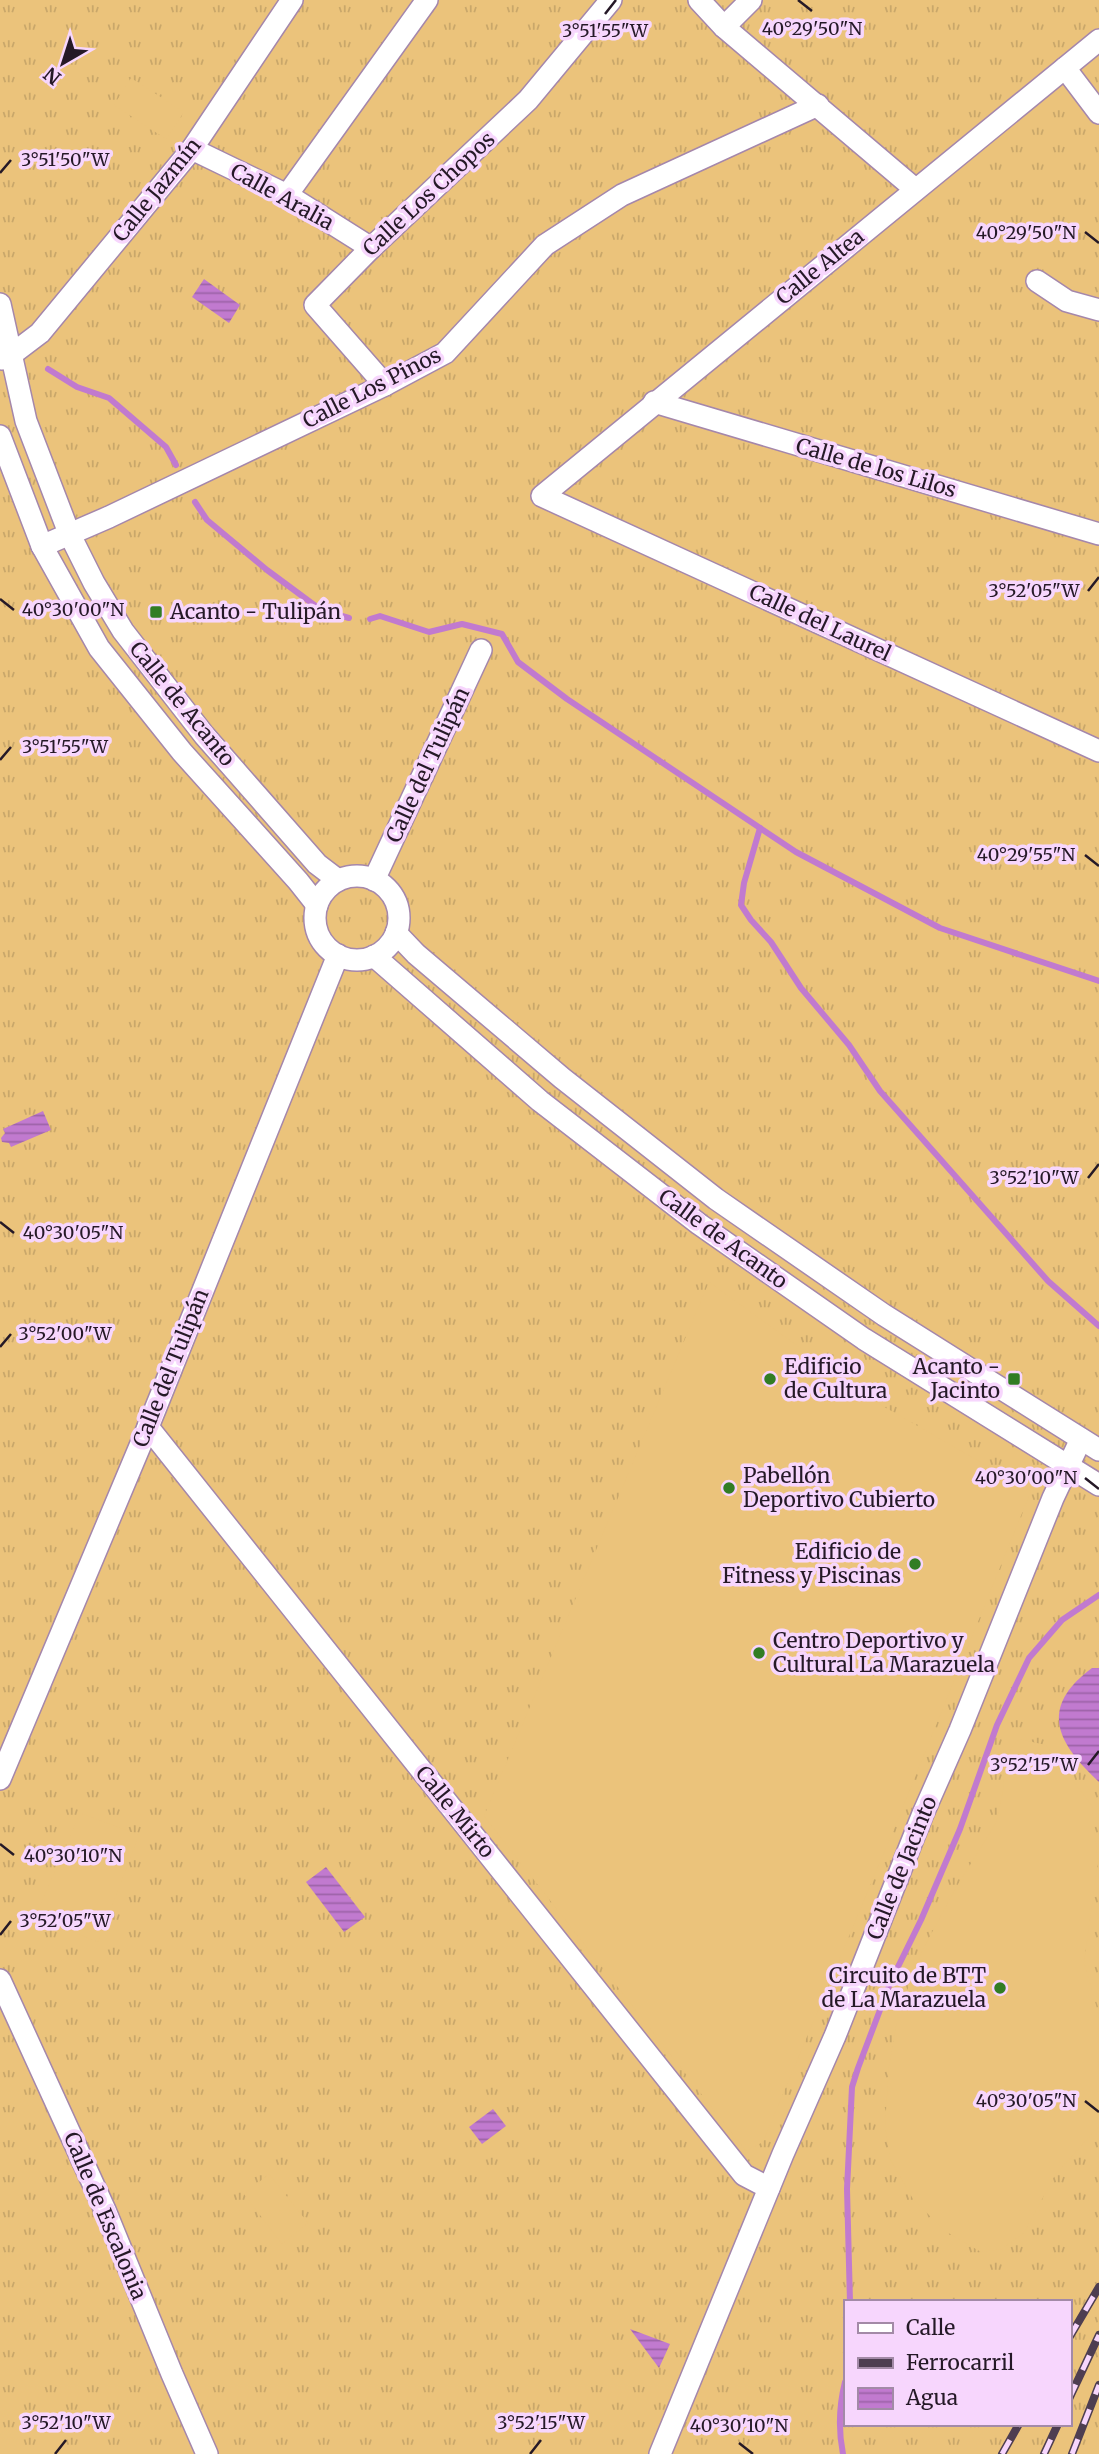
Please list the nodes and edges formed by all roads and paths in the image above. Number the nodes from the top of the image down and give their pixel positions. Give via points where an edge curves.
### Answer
1 (292, 0) edge
2 (428, 0) edge
3 (611, 0) edge
4 (699, 0) edge
5 (751, 0) edge
6 (724, 27) junction
7 (1099, 40) edge
8 (1065, 68) junction
9 (818, 105) junction
10 (1099, 113) edge
11 (192, 149) junction
12 (915, 189) junction
13 (287, 195) junction
14 (370, 248) junction
15 (1037, 281) dead end
16 (0, 304) edge
17 (1099, 310) edge
18 (6, 357) edge
19 (385, 385) junction
20 (654, 402) junction
21 (0, 436) edge
22 (542, 496) joint
23 (69, 533) junction
24 (1099, 534) edge
25 (42, 545) junction
26 (481, 650) dead end
27 (1099, 751) edge
28 (338, 880) junction
29 (374, 880) junction
30 (317, 905) junction
31 (396, 933) junction
32 (338, 955) junction
33 (374, 956) junction
34 (148, 1427) junction
35 (1080, 1438) junction
36 (1099, 1450) edge
37 (1068, 1466) junction
38 (1099, 1485) edge
39 (0, 1779) edge
40 (0, 1980) edge
41 (769, 2188) junction
42 (207, 2454) edge
43 (660, 2454) edge

1 - 11 street, Calle Jazmín
2 - 13 street
3 - 14 street, Calle Los Chopos via 528,100
4 - 6 street
5 - 6 street
6 - 9 street
7 - 8 street, Calle Altea
8 - 10 street
8 - 12 street, Calle Altea
9 - 12 street
9 - 19 street, Calle Los Pinos via 622,195 545,245 445,353
11 - 13 street, Calle Aralia
11 - 18 street, Calle Jazmín via 40,333
12 - 20 street, Calle Altea
13 - 14 street, Calle Aralia
14 - 19 street, Calle Los Chopos via 315,305
15 - 17 street via 1068,301
16 - 18 street, Calle de Acanto
18 - 23 street, Calle de Acanto
19 - 23 street, Calle Los Pinos
20 - 22 street, Calle Altea
20 - 24 street, Calle de los Lilos
21 - 25 street, Calle de Acanto
22 - 27 street, Calle del Laurel
23 - 25 street, Calle Los Pinos
23 - 28 street, Calle de Acanto via 131,642 204,735 317,864
25 - 30 street, Calle de Acanto via 99,648
26 - 29 street, Calle del Tulipán
28 - 29 street
28 - 30 street
29 - 31 street via 393,897 399,920
30 - 32 street via 320,939
31 - 33 street
31 - 35 street, Calle de Acanto via 562,1078 716,1199 884,1315
32 - 33 street via 362,960
32 - 34 street, Calle del Tulipán
33 - 37 street, Calle de Acanto via 540,1101 699,1224 864,1339
34 - 39 street, Calle del Tulipán
34 - 41 street, Calle Mirto via 744,2175
35 - 36 street, Calle de Acanto
35 - 37 street, Calle de Jacinto
37 - 38 street, Calle de Acanto
37 - 41 street, Calle de Jacinto
40 - 42 street, Calle de Escalonia via 105,2210
41 - 43 street, Calle de Jacinto

